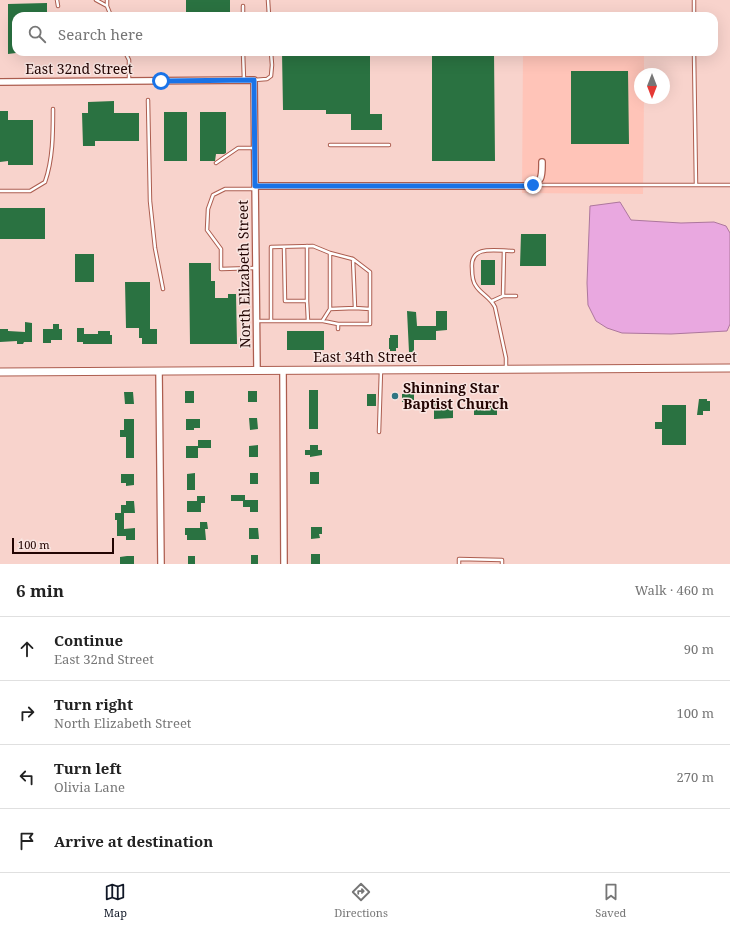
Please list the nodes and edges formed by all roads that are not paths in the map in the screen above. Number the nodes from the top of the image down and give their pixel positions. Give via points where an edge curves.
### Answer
1 (57, 0) edge
2 (96, 0) edge
3 (107, 0) edge
4 (268, 0) edge
5 (694, 0) edge
6 (58, 6) dead end
7 (107, 6) junction
8 (243, 6) dead end
9 (109, 12) edge
10 (243, 12) edge
11 (269, 12) edge
12 (694, 12) edge
13 (128, 56) edge
14 (243, 56) edge
15 (271, 56) edge
16 (694, 56) edge
17 (244, 80) junction
18 (254, 80) junction
19 (129, 81) junction
20 (0, 82) edge
21 (148, 100) dead end
22 (53, 109) dead end
23 (388, 144) dead end
24 (330, 145) dead end
25 (254, 148) junction
26 (542, 162) dead end
27 (216, 163) dead end
28 (532, 185) junction
29 (696, 185) junction
30 (730, 185) edge
31 (255, 188) junction
32 (0, 191) edge
33 (307, 246) junction
34 (284, 247) junction
35 (504, 251) junction
36 (513, 251) dead end
37 (330, 253) junction
38 (353, 259) junction
39 (256, 268) junction
40 (163, 289) dead end
41 (503, 296) junction
42 (516, 296) dead end
43 (307, 301) junction
44 (492, 301) junction
45 (355, 308) junction
46 (330, 309) junction
47 (370, 309) junction
48 (256, 321) junction
49 (271, 321) junction
50 (308, 321) junction
51 (323, 321) junction
52 (338, 324) junction
53 (338, 329) dead end
54 (730, 368) edge
55 (506, 369) junction
56 (257, 370) junction
57 (283, 370) junction
58 (381, 370) junction
59 (159, 371) junction
60 (0, 372) edge
61 (379, 432) dead end
62 (161, 564) edge
63 (284, 564) edge
64 (459, 564) edge
65 (502, 564) edge

1 - 6 lane
2 - 7 lane
3 - 7 lane
4 - 11 lane
5 - 12 lane
7 - 9 lane
8 - 10 lane
13 - 19 lane
14 - 17 lane
15 - 18 lane via 271,76 267,79
16 - 29 lane
17 - 18 street, East 32nd Street
17 - 19 street, East 32nd Street
18 - 25 street, North Elizabeth Street
19 - 20 street, East 32nd Street
21 - 40 lane via 150,201
22 - 32 lane via 49,171 45,182 30,191
23 - 24 lane
25 - 27 lane via 238,148
25 - 31 street, North Elizabeth Street
26 - 28 street via 542,177
28 - 29 lane
28 - 31 street
29 - 30 lane
31 - 39 street, North Elizabeth Street
31 - 39 lane via 225,189 213,195 208,209 207,230 221,249 221,269
33 - 34 lane
33 - 37 lane
33 - 43 lane
34 - 43 lane via 285,301
34 - 49 lane via 271,247
35 - 36 lane
35 - 41 lane
35 - 44 lane via 480,251 474,255 471,262 476,287
37 - 38 lane
37 - 46 lane
38 - 45 lane
38 - 47 lane via 370,272
39 - 48 street, North Elizabeth Street
41 - 42 lane
41 - 44 lane
43 - 50 lane
44 - 55 lane via 506,358
45 - 46 lane
45 - 47 lane
46 - 51 lane
47 - 52 lane via 370,324
48 - 49 lane
48 - 56 street, North Elizabeth Street
49 - 50 lane
50 - 51 lane
51 - 52 lane
52 - 53 lane
54 - 55 main road, East 34th Street
55 - 58 main road, East 34th Street
56 - 57 main road, East 34th Street
56 - 59 main road, East 34th Street
57 - 58 main road, East 34th Street
57 - 63 street
58 - 61 lane
59 - 60 main road, East 34th Street
59 - 62 street
64 - 65 lane via 459,559 502,560

